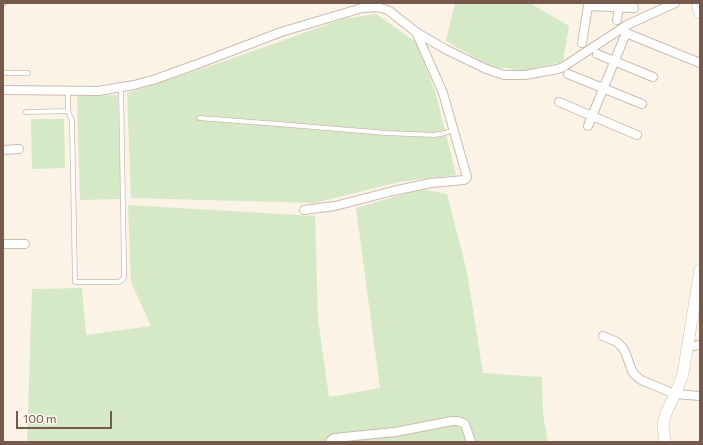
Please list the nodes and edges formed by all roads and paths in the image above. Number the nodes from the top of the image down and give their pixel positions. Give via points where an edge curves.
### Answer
1 (675, 3) edge
2 (697, 3) edge
3 (636, 6) edge
4 (388, 7) edge
5 (619, 7) junction
6 (700, 13) edge
7 (617, 20) dead end
8 (637, 20) junction
9 (624, 31) junction
10 (416, 32) junction
11 (582, 43) dead end
12 (597, 54) dead end
13 (615, 61) junction
14 (700, 63) edge
15 (3, 73) edge
16 (28, 73) dead end
17 (568, 74) dead end
18 (653, 77) dead end
19 (121, 87) junction
20 (604, 88) junction
21 (3, 90) edge
22 (68, 91) junction
23 (559, 102) dead end
24 (642, 104) dead end
25 (68, 111) junction
26 (26, 112) dead end
27 (592, 116) junction
28 (199, 118) dead end
29 (588, 126) dead end
30 (453, 130) junction
31 (637, 135) dead end
32 (19, 149) dead end
33 (3, 150) edge
34 (304, 210) dead end
35 (3, 244) edge
36 (25, 244) dead end
37 (700, 270) edge
38 (603, 336) dead end
39 (700, 345) edge
40 (687, 347) junction
41 (675, 394) junction
42 (700, 396) edge
43 (330, 442) edge
44 (471, 442) edge
45 (665, 442) edge

1 - 8 street
2 - 6 street
3 - 5 street
3 - 8 street via 633,10
4 - 10 street
4 - 19 street via 362,8 315,21 156,79
5 - 7 street
5 - 11 street via 588,6
8 - 9 street
9 - 10 street via 563,67 525,75 504,75 486,69
9 - 13 street
9 - 14 street
10 - 30 street via 443,93
12 - 13 street
13 - 18 street
13 - 20 street
15 - 16 lane
17 - 20 street
19 - 22 street via 98,91
19 - 25 lane via 124,268 124,278 121,281 75,282 72,121
20 - 24 street
20 - 27 street
21 - 22 street
22 - 25 lane
23 - 27 street
25 - 26 lane
27 - 29 street
27 - 31 street
28 - 30 lane via 386,133 435,135
30 - 34 street via 466,179 431,183 335,206
32 - 33 street
35 - 36 street
37 - 40 street
38 - 41 street via 617,342 623,348 632,371 641,380
39 - 40 street
40 - 41 street via 683,374
41 - 42 street
41 - 45 street via 663,425
43 - 44 street via 334,438 395,432 452,421 465,424

